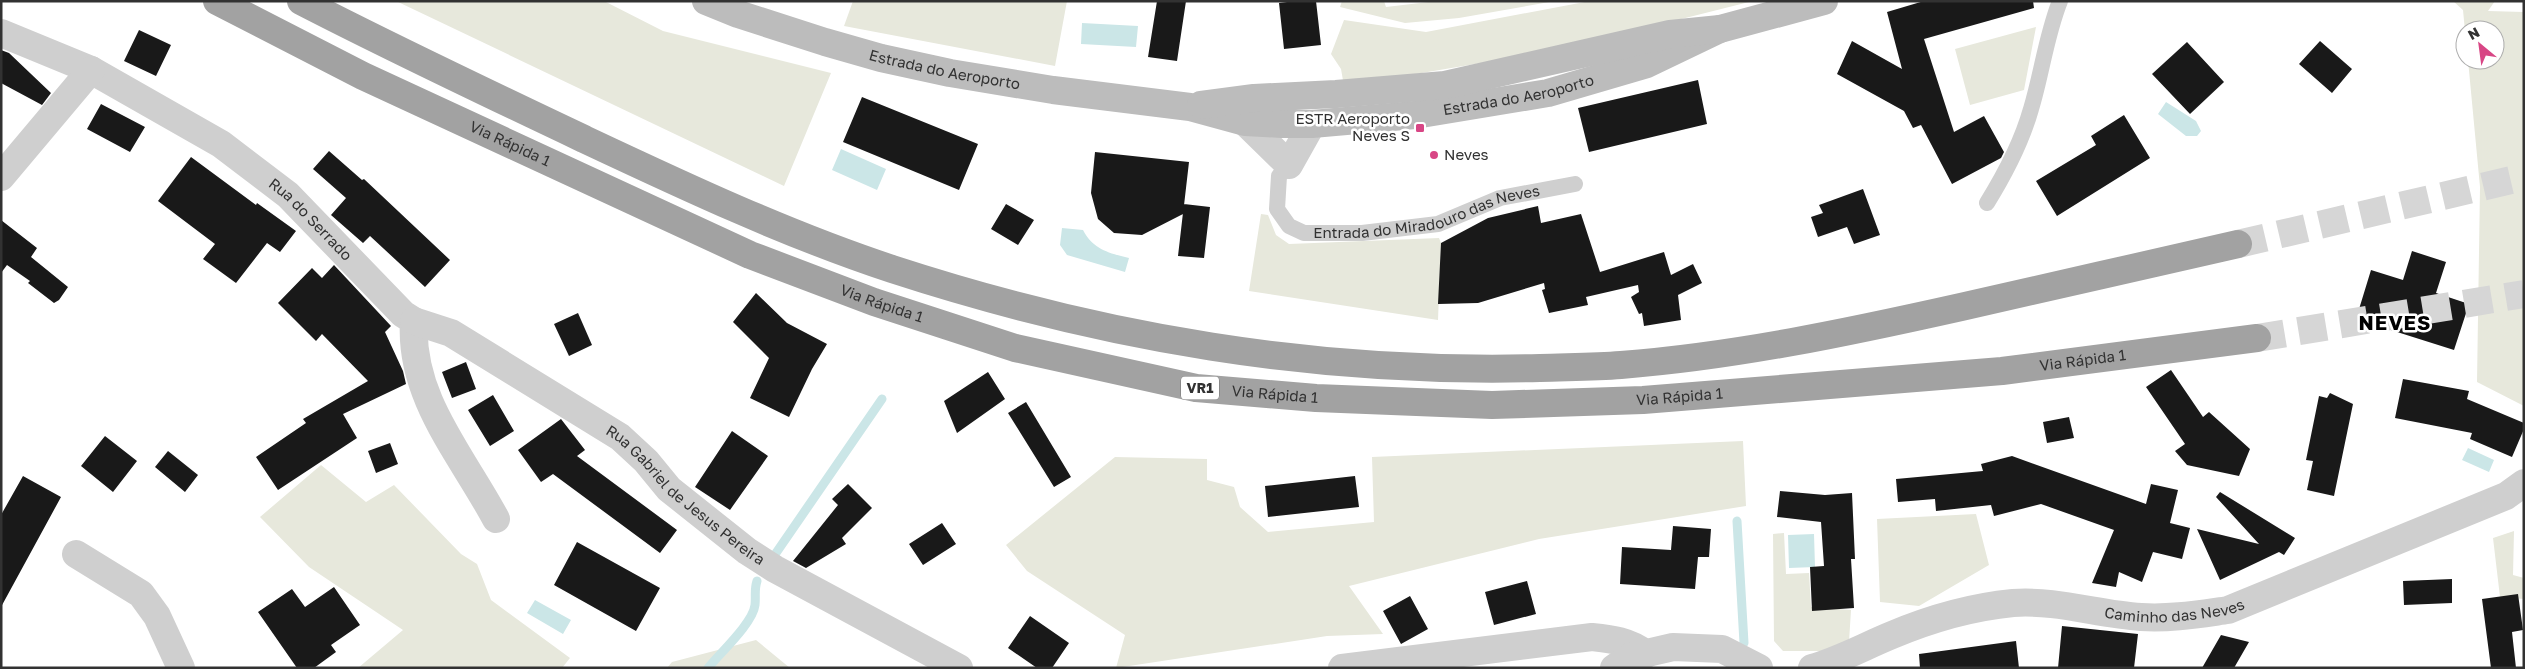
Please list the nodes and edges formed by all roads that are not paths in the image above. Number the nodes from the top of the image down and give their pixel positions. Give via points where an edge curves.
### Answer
1 (217, 1) edge
2 (301, 1) edge
3 (706, 1) edge
4 (1824, 1) edge
5 (2060, 1) edge
6 (1720, 29) junction
7 (1, 33) edge
8 (91, 70) junction
9 (1445, 85) junction
10 (1190, 107) junction
11 (1245, 122) junction
12 (1312, 124) junction
13 (1289, 165) junction
14 (1, 177) edge
15 (1575, 184) dead end
16 (1987, 203) dead end
17 (2238, 244) tunnel mouth
18 (414, 321) junction
19 (2257, 338) tunnel mouth
20 (2524, 483) edge
21 (496, 519) dead end
22 (76, 554) dead end
23 (1646, 654) junction
24 (181, 668) edge
25 (959, 668) edge
26 (1342, 668) edge
27 (1614, 668) edge
28 (1759, 668) edge
29 (1812, 668) edge

1 - 19 highway, Via Rápida 1 / VR1 via 363,76 750,255 874,302 1015,348 1196,388 1316,398 1492,405 1643,400 2002,371
2 - 17 highway via 400,52 669,179 768,222 888,268 1088,325 1243,353 1408,368 1491,369 1629,364 1724,354 1839,334
3 - 10 main road, Estrada do Aeroporto via 881,58 1053,90
4 - 6 main road, Estrada do Aeroporto
5 - 16 lane via 2050,28 2031,110 1999,184
6 - 9 main road, Estrada do Aeroporto via 1670,34
6 - 12 main road, Estrada do Aeroporto via 1647,64 1548,93 1445,112
7 - 8 street, Rua do Serrado
8 - 14 street
8 - 18 street, Rua do Serrado via 221,144 288,195 402,314
9 - 10 main road, Estrada do Aeroporto via 1254,98
9 - 12 main road via 1341,110
10 - 11 main road, Estrada do Aeroporto
11 - 12 main road, Estrada do Aeroporto
11 - 13 street
12 - 13 street, Entrada do Miradouro das Neves
13 - 15 lane, Entrada do Miradouro das Neves via 1279,176 1278,209 1288,226 1304,233 1362,233 1438,224 1500,198
18 - 21 street via 414,357 427,401
18 - 25 street, Rua Gabriel de Jesus Pereira via 459,337 620,437 669,489 747,551
20 - 29 street, Caminho das Neves via 2506,496 2228,610 2141,617 2056,603 2013,603 1956,613 1894,634
22 - 24 street via 149,603
23 - 26 street via 1619,640 1592,637
23 - 27 street via 1630,657
23 - 28 street via 1673,647 1722,649

